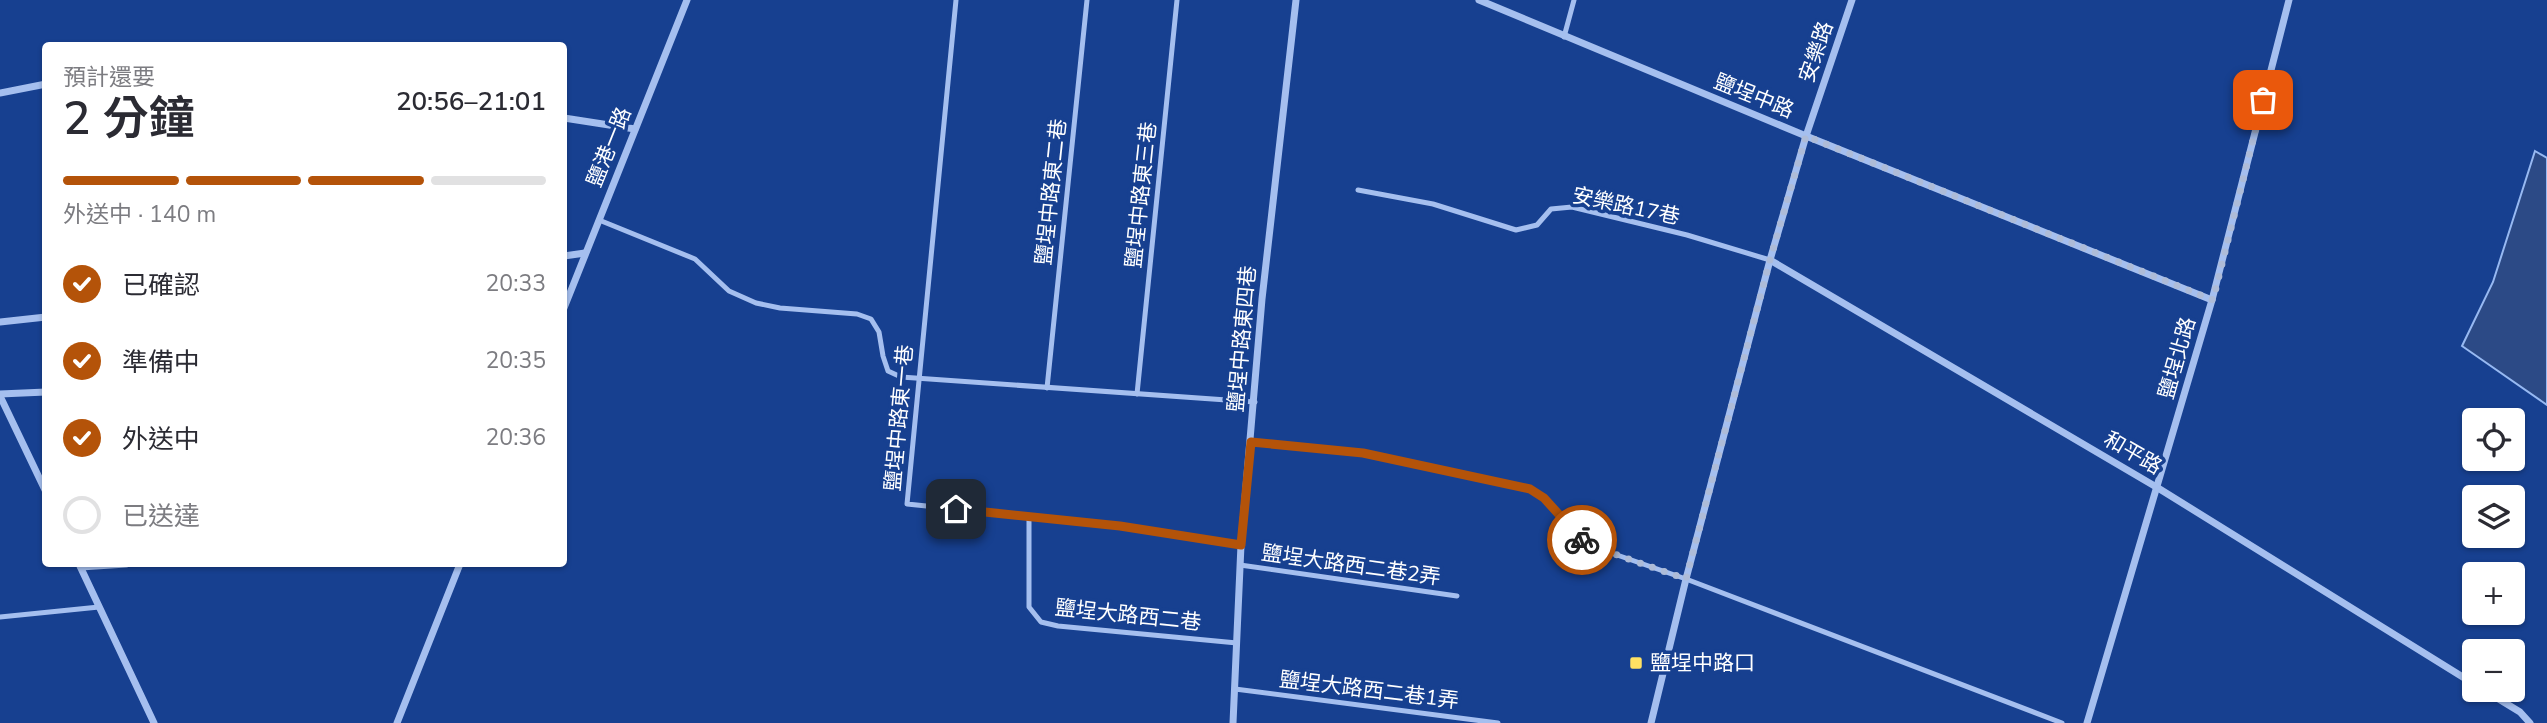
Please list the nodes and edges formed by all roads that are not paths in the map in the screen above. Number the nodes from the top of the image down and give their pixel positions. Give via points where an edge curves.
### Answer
1 (687, 0) edge
2 (956, 0) edge
3 (1087, 0) edge
4 (1177, 0) edge
5 (1296, 0) edge
6 (1479, 0) edge
7 (1574, 0) edge
8 (1852, 0) edge
9 (2289, 0) edge
10 (1564, 37) junction
11 (42, 85) edge
12 (0, 93) edge
13 (567, 118) edge
14 (635, 129) junction
15 (1806, 136) junction
16 (1358, 190) dead end
17 (598, 220) junction
18 (585, 253) junction
19 (567, 256) edge
20 (1770, 260) junction
21 (567, 299) edge
22 (2213, 300) junction
23 (42, 317) edge
24 (0, 322) edge
25 (918, 379) junction
26 (1047, 388) junction
27 (42, 392) edge
28 (1137, 394) junction
29 (0, 395) edge
30 (1255, 402) junction
31 (1251, 442) junction
32 (42, 484) edge
33 (2158, 488) junction
34 (1029, 516) junction
35 (1241, 545) junction
36 (1240, 565) junction
37 (81, 567) edge
38 (459, 567) edge
39 (1686, 579) junction
40 (1457, 596) dead end
41 (99, 607) junction
42 (0, 617) edge
43 (1237, 643) junction
44 (2462, 677) edge
45 (1235, 689) junction
46 (2504, 702) edge
47 (155, 723) edge
48 (397, 723) edge
49 (1233, 723) edge
50 (1498, 723) edge
51 (1651, 723) edge
52 (2062, 723) edge
53 (2087, 723) edge
54 (2530, 723) edge

1 - 14 street, 鹽港一路
2 - 25 lane, 鹽埕中路東一巷
3 - 26 lane, 鹽埕中路東二巷
4 - 28 lane, 鹽埕中路東三巷
5 - 30 street, 鹽埕中路東四巷
6 - 10 street, 鹽埕中路
7 - 10 lane
8 - 15 street, 安樂路
9 - 22 street, 鹽埕北路
10 - 15 street, 鹽埕中路
11 - 12 street
13 - 14 street
14 - 17 street, 鹽港一路
15 - 20 street, 安樂路
15 - 22 street, 鹽埕中路
16 - 20 lane, 安樂路17巷 via 1433,204 1516,230 1537,225 1551,209 1572,207
17 - 18 street, 鹽港一路
17 - 25 lane via 695,259 729,291 756,303 871,319 880,332 888,371
18 - 19 street
18 - 21 street, 鹽港一路
20 - 33 street, 和平路
20 - 39 street, 安樂路
22 - 33 street, 鹽埕北路
23 - 24 street
25 - 26 lane
25 - 34 lane, 鹽埕中路東一巷 via 906,504
26 - 28 lane
27 - 29 street
28 - 30 lane
29 - 32 street
30 - 31 street, 鹽埕中路東四巷
31 - 35 street, 鹽埕中路東四巷
31 - 39 lane via 1363,453 1530,489 1582,540
33 - 44 street, 和平路
33 - 53 street, 鹽埕北路
34 - 35 lane, 鹽埕中路東一巷
34 - 43 lane, 鹽埕大路西二巷 via 1029,607 1041,622
35 - 36 street, 鹽埕中路東四巷
36 - 40 lane, 鹽埕大路西二巷2弄
36 - 43 street, 鹽埕中路東四巷
37 - 41 street
38 - 48 street
39 - 51 street, 安樂路
39 - 52 lane
41 - 42 lane
41 - 47 street
43 - 45 street, 鹽埕中路東四巷
45 - 49 street, 鹽埕中路東四巷
45 - 50 lane, 鹽埕大路西二巷1弄
46 - 54 street

